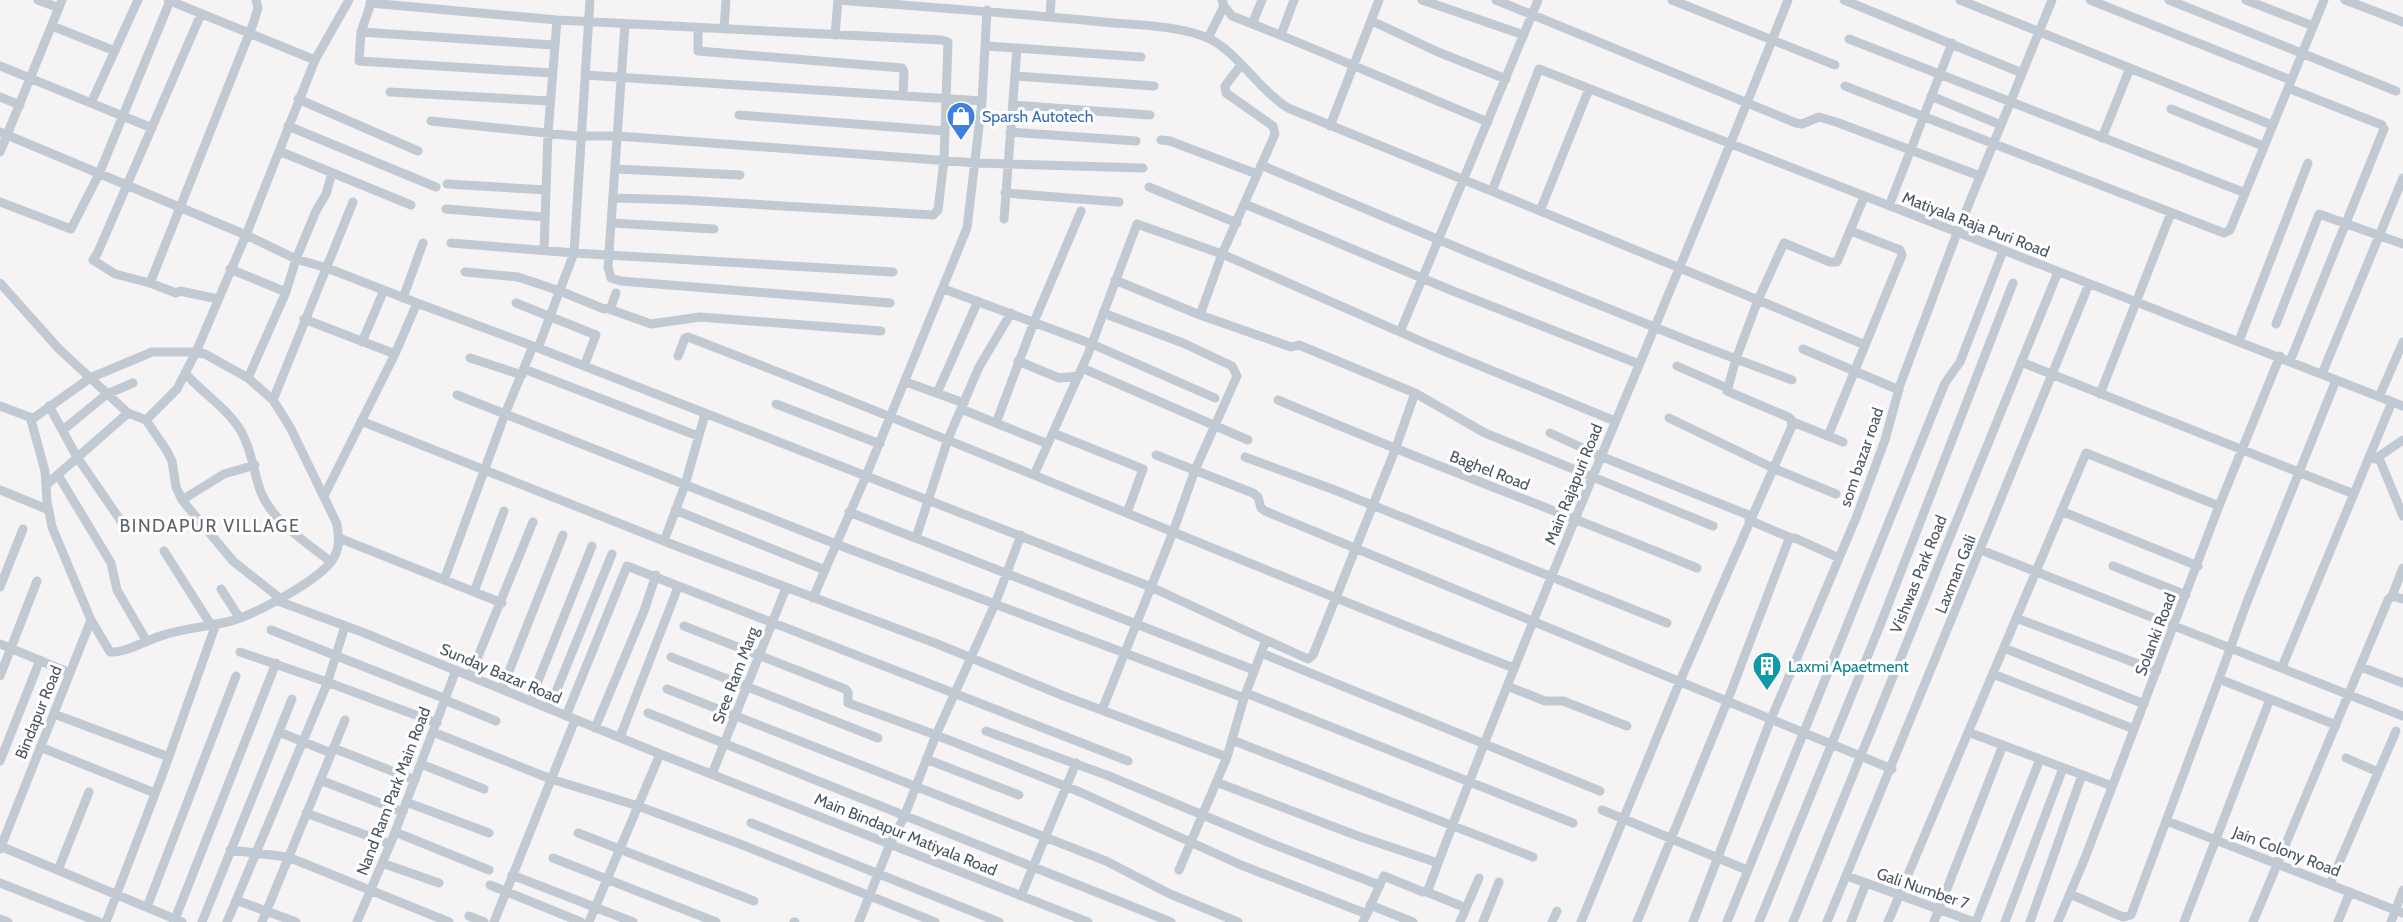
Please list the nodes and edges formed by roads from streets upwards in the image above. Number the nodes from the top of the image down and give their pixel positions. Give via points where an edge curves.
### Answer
1 (38, 0) edge
2 (138, 0) edge
3 (256, 0) edge
4 (349, 0) edge
5 (590, 0) edge
6 (726, 0) edge
7 (838, 0) edge
8 (1051, 0) edge
9 (1262, 0) edge
10 (1294, 0) edge
11 (1379, 0) edge
12 (1422, 0) edge
13 (1496, 0) edge
14 (1538, 0) edge
15 (1672, 0) edge
16 (1788, 0) edge
17 (1844, 0) edge
18 (1960, 0) edge
19 (2052, 0) edge
20 (2090, 0) edge
21 (2169, 0) edge
22 (2246, 0) edge
23 (2324, 0) edge
24 (2345, 0) edge
25 (169, 1) edge
26 (371, 2) edge
27 (1223, 3) edge
28 (60, 4) edge
29 (987, 10) junction
30 (201, 14) junction
31 (1050, 16) junction
32 (1532, 16) junction
33 (556, 20) junction
34 (588, 21) junction
35 (1372, 21) junction
36 (2403, 22) edge
37 (626, 24) junction
38 (1252, 24) junction
39 (52, 26) junction
40 (2313, 26) junction
41 (698, 28) junction
42 (724, 29) junction
43 (2039, 31) junction
44 (361, 32) junction
45 (250, 34) junction
46 (835, 34) junction
47 (1281, 35) junction
48 (1524, 35) junction
49 (1208, 38) junction
50 (1773, 39) junction
51 (1849, 39) dead end
52 (1952, 43) junction
53 (553, 45) junction
54 (987, 46) junction
55 (1017, 48) junction
56 (115, 51) junction
57 (2302, 53) junction
58 (1141, 57) dead end
59 (315, 60) junction
60 (1241, 65) junction
61 (1356, 65) junction
62 (1835, 65) dead end
63 (0, 66) edge
64 (2130, 68) junction
65 (552, 73) junction
66 (2022, 73) junction
67 (585, 75) junction
68 (1940, 75) junction
69 (1015, 76) junction
70 (622, 77) junction
71 (31, 79) junction
72 (1506, 79) junction
73 (2289, 84) junction
74 (1154, 86) dead end
75 (1845, 86) dead end
76 (1589, 89) junction
77 (2396, 91) dead end
78 (390, 92) dead end
79 (903, 96) junction
80 (1931, 96) junction
81 (0, 97) edge
82 (947, 98) junction
83 (298, 99) junction
84 (550, 101) junction
85 (982, 101) junction
86 (1747, 101) junction
87 (91, 103) junction
88 (2010, 103) junction
89 (20, 105) junction
90 (1013, 105) junction
91 (2171, 109) dead end
92 (123, 115) junction
93 (739, 115) dead end
94 (1150, 115) dead end
95 (1922, 116) junction
96 (431, 122) dead end
97 (1488, 122) junction
98 (2001, 125) junction
99 (2272, 125) junction
100 (288, 126) junction
101 (1330, 126) junction
102 (152, 128) junction
103 (945, 131) junction
104 (1010, 132) junction
105 (548, 133) junction
106 (4, 134) edge
107 (582, 136) junction
108 (618, 136) junction
109 (2102, 138) junction
110 (1161, 140) dead end
111 (1136, 141) dead end
112 (1730, 144) junction
113 (1993, 144) junction
114 (2264, 146) junction
115 (1909, 150) junction
116 (418, 151) dead end
117 (0, 152) edge
118 (279, 152) junction
119 (944, 160) junction
120 (976, 163) junction
121 (2308, 163) dead end
122 (1007, 164) junction
123 (1261, 165) junction
124 (1143, 168) dead end
125 (616, 169) junction
126 (332, 173) junction
127 (99, 174) junction
128 (1257, 174) junction
129 (740, 175) dead end
130 (1980, 176) junction
131 (2403, 178) edge
132 (1464, 180) junction
133 (447, 184) dead end
134 (127, 187) junction
135 (436, 187) dead end
136 (1149, 188) dead end
137 (546, 190) junction
138 (1492, 191) junction
139 (2243, 192) junction
140 (1005, 194) junction
141 (1864, 197) junction
142 (614, 198) junction
143 (0, 202) edge
144 (352, 202) dead end
145 (1119, 202) dead end
146 (1245, 204) junction
147 (411, 206) dead end
148 (1889, 206) junction
149 (181, 209) junction
150 (446, 209) dead end
151 (1081, 211) dead end
152 (1540, 211) junction
153 (2171, 213) junction
154 (545, 217) junction
155 (1004, 219) dead end
156 (2347, 222) junction
157 (612, 223) junction
158 (1237, 223) junction
159 (714, 229) dead end
160 (1851, 231) junction
161 (1957, 233) junction
162 (246, 235) junction
163 (2379, 235) junction
164 (1437, 239) junction
165 (423, 243) dead end
166 (451, 243) dead end
167 (2403, 244) edge
168 (544, 250) junction
169 (2003, 251) junction
170 (574, 254) junction
171 (1222, 254) junction
172 (610, 255) junction
173 (296, 259) junction
174 (327, 268) junction
175 (1680, 268) junction
176 (230, 269) junction
177 (465, 272) dead end
178 (893, 272) dead end
179 (2058, 272) junction
180 (1422, 277) junction
181 (1115, 280) junction
182 (0, 283) edge
183 (150, 283) junction
184 (2013, 283) dead end
185 (2089, 284) junction
186 (944, 289) junction
187 (384, 290) junction
188 (560, 291) junction
189 (286, 292) junction
190 (616, 294) dead end
191 (403, 298) junction
192 (218, 299) junction
193 (1758, 300) junction
194 (978, 301) junction
195 (2137, 302) junction
196 (417, 303) junction
197 (516, 303) dead end
198 (890, 303) dead end
199 (609, 309) junction
200 (1011, 313) junction
201 (1103, 313) junction
202 (1200, 315) junction
203 (550, 317) junction
204 (304, 320) junction
205 (1034, 322) junction
206 (2276, 324) dead end
207 (1654, 327) junction
208 (881, 331) dead end
209 (1400, 332) junction
210 (2239, 341) junction
211 (362, 342) junction
212 (2403, 342) edge
213 (1092, 344) junction
214 (1865, 345) junction
215 (536, 347) junction
216 (1803, 349) dead end
217 (195, 352) junction
218 (395, 354) junction
219 (678, 356) dead end
220 (2280, 356) junction
221 (470, 358) dead end
222 (1736, 359) junction
223 (1018, 361) junction
224 (2290, 361) junction
225 (2021, 362) junction
226 (1639, 364) junction
227 (584, 366) junction
228 (1677, 366) dead end
229 (1855, 371) junction
230 (523, 372) junction
231 (1080, 372) junction
232 (185, 373) junction
233 (2322, 374) junction
234 (2053, 375) junction
235 (90, 378) junction
236 (248, 378) junction
237 (2336, 380) junction
238 (1792, 381) dead end
239 (906, 382) junction
240 (133, 383) dead end
241 (1727, 388) junction
242 (1899, 390) junction
243 (937, 393) junction
244 (1415, 393) junction
245 (107, 394) junction
246 (2100, 394) junction
247 (457, 395) dead end
248 (2379, 397) junction
249 (1215, 398) dead end
250 (273, 400) junction
251 (1278, 400) dead end
252 (2392, 402) junction
253 (776, 404) dead end
254 (0, 406) edge
255 (49, 406) junction
256 (962, 406) junction
257 (2403, 406) edge
258 (128, 413) junction
259 (505, 414) junction
260 (705, 414) junction
261 (892, 417) junction
262 (32, 418) junction
263 (1669, 418) dead end
264 (146, 420) junction
265 (361, 421) junction
266 (1615, 421) junction
267 (1793, 422) junction
268 (996, 423) junction
269 (1215, 426) junction
270 (63, 430) junction
271 (1053, 433) junction
272 (1550, 434) dead end
273 (698, 436) junction
274 (1828, 436) junction
275 (948, 438) junction
276 (1248, 440) dead end
277 (2403, 440) edge
278 (1843, 442) dead end
279 (880, 444) junction
280 (1048, 444) junction
281 (1395, 450) junction
282 (2242, 450) junction
283 (1156, 455) dead end
284 (1600, 456) junction
285 (77, 457) junction
286 (1245, 457) dead end
287 (2374, 458) junction
288 (255, 465) junction
289 (1773, 468) junction
290 (1195, 470) junction
291 (486, 471) junction
292 (2299, 472) junction
293 (58, 475) junction
294 (1034, 475) junction
295 (866, 476) junction
296 (1592, 478) junction
297 (46, 485) junction
298 (685, 485) junction
299 (0, 490) edge
300 (1836, 494) dead end
301 (2354, 494) junction
302 (324, 496) junction
303 (182, 500) junction
304 (930, 500) junction
305 (1373, 506) junction
306 (2219, 506) junction
307 (49, 510) junction
308 (675, 510) junction
309 (504, 511) dead end
310 (2061, 511) junction
311 (849, 512) junction
312 (1127, 513) junction
313 (2403, 516) edge
314 (1575, 518) junction
315 (1750, 518) junction
316 (533, 522) dead end
317 (1713, 526) dead end
318 (125, 527) dead end
319 (23, 529) dead end
320 (1173, 532) junction
321 (564, 535) dead end
322 (1021, 535) junction
323 (339, 538) junction
324 (916, 538) junction
325 (1791, 538) junction
326 (663, 541) junction
327 (836, 544) junction
328 (592, 546) dead end
329 (1356, 547) junction
330 (1981, 550) junction
331 (164, 551) dead end
332 (612, 554) dead end
333 (1839, 558) junction
334 (331, 562) junction
335 (2114, 566) dead end
336 (2198, 566) junction
337 (1697, 568) dead end
338 (2403, 568) edge
339 (825, 570) junction
340 (2036, 570) junction
341 (1006, 573) junction
342 (656, 575) junction
343 (1551, 577) junction
344 (444, 580) junction
345 (37, 581) dead end
346 (0, 587) edge
347 (678, 587) junction
348 (1151, 587) junction
349 (786, 588) junction
350 (221, 589) dead end
351 (474, 592) junction
352 (2186, 595) junction
353 (2392, 596) junction
354 (813, 598) junction
355 (1335, 599) junction
356 (2403, 599) edge
357 (279, 600) junction
358 (502, 603) junction
359 (995, 604) junction
360 (239, 617) junction
361 (2016, 618) junction
362 (91, 620) junction
363 (1533, 621) junction
364 (771, 623) junction
365 (1137, 623) junction
366 (1667, 623) dead end
367 (213, 624) junction
368 (345, 626) junction
369 (684, 626) dead end
370 (2174, 626) junction
371 (271, 630) dead end
372 (146, 640) junction
373 (1266, 640) junction
374 (0, 644) edge
375 (11, 648) junction
376 (2004, 648) junction
377 (2231, 648) junction
378 (240, 652) dead end
379 (1261, 653) junction
380 (1124, 654) junction
381 (337, 655) junction
382 (759, 656) junction
383 (671, 657) dead end
384 (971, 659) junction
385 (40, 660) junction
386 (276, 663) junction
387 (2282, 667) junction
388 (2361, 667) junction
389 (1514, 668) junction
390 (456, 670) junction
391 (1254, 670) junction
392 (2157, 670) junction
393 (70, 673) junction
394 (1993, 674) junction
395 (0, 676) edge
396 (236, 676) dead end
397 (471, 676) junction
398 (2219, 679) junction
399 (1680, 681) junction
400 (327, 682) junction
401 (2403, 683) edge
402 (1507, 686) junction
403 (747, 687) junction
404 (502, 689) junction
405 (667, 689) dead end
406 (955, 694) junction
407 (2350, 694) junction
408 (1245, 696) junction
409 (292, 699) dead end
410 (445, 699) junction
411 (2270, 699) junction
412 (530, 701) junction
413 (1727, 702) junction
414 (2144, 704) junction
415 (549, 709) junction
416 (1102, 710) junction
417 (648, 713) dead end
418 (54, 714) junction
419 (736, 716) junction
420 (2403, 716) edge
421 (571, 718) junction
422 (1771, 719) junction
423 (345, 720) dead end
424 (496, 721) dead end
425 (2336, 725) junction
426 (1627, 726) dead end
427 (435, 727) junction
428 (595, 728) junction
429 (2134, 729) junction
430 (986, 731) dead end
431 (2396, 731) dead end
432 (279, 732) junction
433 (1968, 732) junction
434 (1803, 733) junction
435 (936, 735) junction
436 (620, 737) junction
437 (878, 738) dead end
438 (1232, 740) junction
439 (302, 742) junction
440 (1484, 743) junction
441 (725, 744) junction
442 (1831, 744) junction
443 (2003, 745) junction
444 (40, 747) junction
445 (332, 750) junction
446 (660, 754) junction
447 (1860, 756) junction
448 (169, 757) junction
449 (1227, 757) junction
450 (2346, 758) dead end
451 (926, 759) junction
452 (2040, 759) junction
453 (0, 761) edge
454 (1128, 761) dead end
455 (421, 764) junction
456 (1076, 764) junction
457 (2063, 768) junction
458 (1892, 769) junction
459 (2378, 772) junction
460 (712, 774) junction
461 (2082, 775) junction
462 (551, 779) junction
463 (320, 780) junction
464 (415, 780) junction
465 (1468, 781) junction
466 (1216, 782) junction
467 (2112, 786) junction
468 (916, 787) junction
469 (1068, 787) junction
470 (484, 789) dead end
471 (1600, 791) dead end
472 (89, 792) dead end
473 (155, 793) junction
474 (1019, 795) dead end
475 (406, 802) junction
476 (638, 806) junction
477 (1602, 810) dead end
478 (403, 812) junction
479 (306, 813) junction
480 (1202, 816) junction
481 (904, 817) junction
482 (1624, 819) junction
483 (2167, 821) junction
484 (751, 823) dead end
485 (1573, 823) dead end
486 (1452, 826) junction
487 (395, 832) junction
488 (489, 833) dead end
489 (578, 833) dead end
490 (1047, 838) junction
491 (1671, 838) junction
492 (2216, 839) junction
493 (1191, 843) junction
494 (390, 844) junction
495 (890, 844) junction
496 (0, 847) edge
497 (620, 849) junction
498 (230, 850) junction
499 (255, 855) junction
500 (288, 857) junction
501 (1533, 857) dead end
502 (553, 858) dead end
503 (1718, 858) junction
504 (382, 862) junction
505 (1438, 863) junction
506 (2279, 864) junction
507 (1034, 868) junction
508 (58, 870) junction
509 (489, 870) dead end
510 (1179, 870) dead end
511 (1747, 870) junction
512 (878, 874) junction
513 (512, 875) junction
514 (1847, 876) junction
515 (1479, 878) dead end
516 (607, 879) junction
517 (1499, 882) dead end
518 (0, 883) edge
519 (439, 883) dead end
520 (1866, 883) junction
521 (2331, 884) junction
522 (490, 885) dead end
523 (1379, 885) junction
524 (370, 890) junction
525 (2403, 890) edge
526 (508, 892) junction
527 (1427, 892) junction
528 (2350, 892) junction
529 (116, 894) junction
530 (2070, 894) junction
531 (1900, 895) junction
532 (869, 896) junction
533 (1021, 896) junction
534 (236, 900) junction
535 (754, 902) dead end
536 (147, 907) junction
537 (596, 907) junction
538 (1466, 908) junction
539 (1939, 909) junction
540 (267, 911) junction
541 (1557, 911) dead end
542 (2400, 912) edge
543 (1367, 914) edge
544 (469, 916) dead end
545 (2109, 917) edge
546 (2128, 917) junction
547 (0, 919) edge
548 (922, 919) edge
549 (178, 921) edge
550 (8, 922) edge
551 (99, 922) edge
552 (106, 922) edge
553 (202, 922) edge
554 (227, 922) edge
555 (262, 922) edge
556 (296, 922) edge
557 (357, 922) edge
558 (449, 922) edge
559 (484, 922) edge
560 (494, 922) edge
561 (581, 922) edge
562 (590, 922) edge
563 (633, 922) edge
564 (716, 922) edge
565 (859, 922) edge
566 (935, 922) edge
567 (999, 922) edge
568 (1088, 922) edge
569 (1171, 922) edge
570 (1238, 922) edge
571 (1413, 922) edge
572 (1460, 922) edge
573 (1483, 922) edge
574 (1552, 922) edge
575 (1581, 922) edge
576 (1636, 922) edge
577 (1693, 922) edge
578 (1727, 922) edge
579 (1760, 922) edge
580 (1793, 922) edge
581 (1827, 922) edge
582 (1851, 922) edge
583 (1888, 922) edge
584 (1934, 922) edge
585 (1975, 922) edge
586 (2005, 922) edge
587 (2030, 922) edge
588 (2058, 922) edge
589 (2138, 922) edge
590 (2184, 922) edge
591 (2253, 922) edge
592 (2338, 922) edge
593 (2391, 922) edge

1 - 28 street
2 - 56 street
3 - 45 street via 258,8
4 - 59 street
5 - 34 street
6 - 42 street
7 - 29 street
7 - 46 street
8 - 31 street
9 - 38 street
10 - 47 street
11 - 35 street
12 - 48 street
13 - 32 street
14 - 32 street
15 - 50 street
16 - 50 street, Main Rajapuri Road
17 - 52 street
18 - 43 street
19 - 43 street, som bazar road
20 - 73 street
21 - 57 street
22 - 40 street
23 - 40 street
24 - 36 street
25 - 30 street
25 - 92 street
26 - 33 street
26 - 44 street
27 - 38 street via 1232,16
27 - 49 street
28 - 39 street
29 - 31 street
29 - 54 street
30 - 45 street
30 - 102 street
31 - 49 street
32 - 48 street
32 - 86 street
33 - 34 street
33 - 53 street
34 - 37 street
34 - 67 street
35 - 61 street
35 - 72 street
37 - 41 street
37 - 70 street
38 - 47 street
39 - 56 street
39 - 71 street
40 - 57 street
41 - 42 street
41 - 79 street via 698,51 902,68
42 - 46 street
43 - 64 street
43 - 66 street, som bazar road
44 - 53 street
44 - 65 street via 359,61
45 - 59 street
45 - 149 street
46 - 82 street via 946,40
47 - 61 street
48 - 72 street
49 - 60 street
50 - 62 street
50 - 86 street, Main Rajapuri Road
51 - 68 street
52 - 66 street
52 - 68 street
53 - 65 street
54 - 55 street
54 - 85 street
55 - 58 street
55 - 69 street
56 - 87 street
57 - 73 street
57 - 77 street
59 - 83 street
60 - 101 street via 1288,108
60 - 123 street via 1224,90 1275,130
61 - 97 street
61 - 101 street
63 - 71 street
64 - 99 street
64 - 109 street
65 - 84 street
66 - 88 street, som bazar road
67 - 70 street
67 - 107 street
68 - 80 street
68 - 88 street
69 - 74 street
69 - 90 street
70 - 79 street
70 - 108 street
71 - 87 street
71 - 89 street
72 - 97 street
73 - 99 street
73 - 156 street via 2384,126
75 - 95 street
76 - 112 street, Matiyala Raja Puri Road
76 - 138 street, Matiyala Raja Puri Road via 1539,69
76 - 152 street
78 - 84 street
79 - 82 street
80 - 95 street
80 - 98 street
81 - 89 street
82 - 85 street
82 - 103 street
83 - 100 street
83 - 116 street
84 - 105 street
85 - 120 street
86 - 112 street, Main Rajapuri Road
86 - 115 street via 1796,123 1819,117
87 - 92 street
88 - 98 street, som bazar road
88 - 109 street
89 - 106 street
90 - 94 street
90 - 104 street
91 - 114 street
92 - 102 street
92 - 127 street
93 - 103 street
95 - 113 street
95 - 115 street
96 - 105 street
97 - 132 street
98 - 113 street, som bazar road
99 - 114 street
100 - 118 street
100 - 135 street
101 - 132 street
102 - 134 street
103 - 119 street
104 - 111 street
104 - 122 street
105 - 107 street
105 - 137 street
106 - 117 street
106 - 127 street
107 - 108 street
107 - 170 street
108 - 119 street
108 - 125 street
109 - 139 street
110 - 128 street
112 - 141 street, Matiyala Raja Puri Road
112 - 175 street, Main Rajapuri Road
113 - 130 street, som bazar road
113 - 153 street
114 - 139 street
115 - 130 street
115 - 148 street
118 - 126 street
118 - 162 street
119 - 120 street
119 - 142 street via 938,210 929,216
120 - 122 street
120 - 186 street via 967,228
121 - 210 street
122 - 124 street
122 - 140 street
123 - 128 street
123 - 164 street
125 - 129 street
125 - 142 street
126 - 147 street
126 - 173 street
127 - 134 street
127 - 143 street via 71,229
128 - 146 street
130 - 161 street, som bazar road
131 - 163 street
132 - 138 street
132 - 164 street
133 - 137 street
134 - 149 street
134 - 183 street via 93,260 115,274
136 - 158 street
137 - 154 street
138 - 152 street
139 - 153 street via 2228,233
140 - 145 street
140 - 155 street
141 - 148 street, Matiyala Raja Puri Road
141 - 160 street
142 - 157 street
144 - 174 street
146 - 158 street
146 - 180 street
148 - 161 street, Matiyala Raja Puri Road
149 - 162 street
149 - 183 street
150 - 154 street
151 - 205 street
152 - 175 street
153 - 195 street
154 - 168 street
156 - 163 street
156 - 206 street via 2319,214
156 - 224 street
157 - 159 street
157 - 172 street
158 - 171 street
160 - 193 street via 1835,263 1783,244
160 - 214 street via 1902,252
161 - 169 street, Matiyala Raja Puri Road
161 - 242 street, som bazar road
162 - 173 street
162 - 176 street
163 - 167 street
163 - 233 street
164 - 180 street
164 - 207 street
165 - 191 street
166 - 168 street
168 - 170 street
169 - 179 street, Matiyala Raja Puri Road
169 - 434 street
170 - 172 street
170 - 188 street
171 - 181 street via 1137,224
171 - 202 street
171 - 209 street
172 - 178 street
172 - 198 street via 609,274 615,281
173 - 174 street
173 - 189 street
174 - 187 street
174 - 204 street
175 - 193 street
175 - 207 street, Main Rajapuri Road
176 - 189 street
176 - 192 street
177 - 188 street via 515,277
179 - 185 street, Matiyala Raja Puri Road
179 - 225 street, Vishwas Park Road
180 - 209 street
180 - 226 street
181 - 201 street
181 - 202 street
182 - 235 street
183 - 192 street via 176,293
184 - 442 street
185 - 195 street, Matiyala Raja Puri Road
185 - 234 street, Laxman Gali
186 - 194 street
186 - 239 street
187 - 191 street
187 - 211 street
188 - 199 street
188 - 203 street
189 - 236 street
190 - 199 street
191 - 196 street
192 - 217 street
193 - 214 street
193 - 222 street
194 - 200 street
194 - 243 street
195 - 210 street, Matiyala Raja Puri Road
195 - 246 street
196 - 215 street
196 - 218 street
197 - 203 street
199 - 208 street via 651,324 700,317
200 - 205 street
200 - 256 street via 979,367
201 - 213 street
201 - 269 street via 1183,342 1232,366 1237,376
202 - 244 street via 1291,347 1299,345
203 - 215 street
203 - 227 street via 596,335
204 - 211 street
204 - 250 street
205 - 213 street
205 - 223 street
207 - 222 street
207 - 226 street, Main Rajapuri Road
209 - 266 street
210 - 220 street, Matiyala Raja Puri Road
211 - 218 street
212 - 248 street
213 - 231 street
213 - 249 street
214 - 229 street
215 - 227 street
215 - 230 street
216 - 229 street
217 - 232 street
217 - 235 street via 152,352
217 - 236 street
218 - 265 street
219 - 261 street via 688,337
220 - 224 street, Matiyala Raja Puri Road
220 - 282 street, Solanki Road
221 - 230 street
222 - 238 street
222 - 241 street
223 - 231 street via 1059,378
223 - 268 street
224 - 233 street, Matiyala Raja Puri Road
225 - 234 street
225 - 447 street, Vishwas Park Road
226 - 266 street, Main Rajapuri Road
227 - 260 street
228 - 241 street
229 - 242 street
229 - 274 street
230 - 259 street
230 - 273 street
231 - 269 street
231 - 271 street
232 - 264 street via 171,397
232 - 288 street via 238,428
233 - 237 street, Matiyala Raja Puri Road
234 - 246 street
234 - 330 street, Laxman Gali
235 - 245 street
235 - 255 street
236 - 250 street
237 - 248 street, Matiyala Raja Puri Road
237 - 292 street
239 - 243 street
239 - 261 street
240 - 245 street
241 - 267 street via 1729,393
242 - 333 street, som bazar road via 1885,440
243 - 256 street
244 - 281 street
244 - 296 street via 1485,432
245 - 258 street
245 - 270 street
246 - 282 street
247 - 259 street
248 - 252 street, Matiyala Raja Puri Road
250 - 302 street
251 - 281 street, Baghel Road
252 - 257 street, Matiyala Raja Puri Road
252 - 287 street
253 - 279 street
254 - 262 street
255 - 262 street
255 - 270 street
256 - 268 street
256 - 275 street
258 - 264 street
258 - 285 street
259 - 291 street
259 - 298 street
260 - 273 street
260 - 295 street
261 - 275 street
261 - 279 street
262 - 297 street
263 - 289 street
264 - 303 street via 172,462
265 - 291 street
265 - 302 street
266 - 284 street, Main Rajapuri Road
267 - 274 street
267 - 289 street
268 - 280 street
269 - 276 street
269 - 290 street
270 - 285 street
271 - 280 street
271 - 312 street via 1143,469
272 - 284 street
273 - 298 street
274 - 278 street
275 - 294 street
275 - 304 street
277 - 287 street
279 - 295 street
280 - 294 street
281 - 305 street
281 - 314 street, Baghel Road
282 - 292 street
282 - 306 street, Solanki Road
283 - 290 street
284 - 296 street, Main Rajapuri Road
284 - 315 street
285 - 293 street
285 - 318 street
286 - 305 street
287 - 301 street
287 - 313 street
288 - 303 street via 224,474
288 - 334 street via 261,493 271,510
289 - 300 street
289 - 315 street
290 - 320 street
290 - 329 street via 1253,492 1262,509
291 - 326 street
291 - 344 street
292 - 301 street
292 - 377 street
293 - 297 street
293 - 372 street via 111,563 117,590
294 - 312 street
295 - 304 street
295 - 311 street
296 - 314 street, Main Rajapuri Road
296 - 317 street
297 - 307 street
298 - 308 street
298 - 327 street
299 - 307 street
301 - 387 street
302 - 323 street
303 - 357 street, Sunday Bazar Road via 233,561
304 - 322 street
304 - 324 street
305 - 329 street
305 - 343 street
306 - 310 street via 2086,453
306 - 336 street, Solanki Road
307 - 362 street
308 - 326 street
308 - 339 street
309 - 351 street
310 - 336 street
310 - 340 street
311 - 324 street
311 - 327 street
312 - 320 street
314 - 337 street, Baghel Road
314 - 343 street, Main Rajapuri Road
315 - 325 street
315 - 399 street
316 - 358 street
319 - 346 street
320 - 348 street
320 - 355 street
321 - 404 street
322 - 341 street
322 - 348 street
323 - 334 street
323 - 344 street
324 - 341 street
325 - 333 street
325 - 413 street
326 - 349 street
327 - 339 street
327 - 359 street
328 - 412 street
329 - 355 street
329 - 363 street
330 - 340 street
330 - 458 street, Laxman Gali
331 - 367 street
332 - 415 street
333 - 422 street, som bazar road
334 - 357 street
335 - 352 street
336 - 352 street, Solanki Road
338 - 353 street
339 - 354 street
340 - 361 street
340 - 370 street
341 - 359 street
341 - 365 street
342 - 347 street
342 - 421 street via 627,566
342 - 428 street
343 - 363 street, Main Rajapuri Road
343 - 366 street
344 - 351 street
345 - 375 street
347 - 364 street
347 - 436 street
348 - 365 street
348 - 373 street
349 - 354 street
349 - 364 street, Sree Ram Marg
350 - 360 street
351 - 358 street
352 - 370 street, Solanki Road
353 - 356 street
353 - 388 street
354 - 384 street
355 - 373 street via 1310,659
355 - 389 street
357 - 360 street
357 - 368 street, Sunday Bazar Road
358 - 397 street
359 - 380 street
359 - 384 street
360 - 367 street
361 - 376 street
361 - 392 street
362 - 372 street via 110,652
362 - 393 street, Bindapur Road
363 - 389 street, Main Rajapuri Road
363 - 399 street
364 - 382 street, Sree Ram Marg
364 - 406 street
365 - 380 street
365 - 391 street
367 - 372 street
367 - 448 street
368 - 381 street
368 - 390 street, Sunday Bazar Road
369 - 382 street
370 - 377 street
370 - 392 street, Solanki Road
371 - 381 street
373 - 379 street
374 - 375 street
375 - 385 street
375 - 395 street
376 - 394 street
376 - 414 street
377 - 387 street
377 - 398 street
378 - 386 street
379 - 391 street
379 - 440 street
380 - 408 street
380 - 416 street
381 - 400 street
381 - 410 street
382 - 403 street, Sree Ram Marg
382 - 435 street via 845,689 848,703
383 - 403 street
384 - 406 street
384 - 416 street
385 - 393 street
385 - 453 street
386 - 400 street
386 - 549 street
387 - 407 street
388 - 401 street
388 - 407 street
389 - 402 street, Main Rajapuri Road
390 - 397 street, Sunday Bazar Road
390 - 410 street, Nand Ram Park Main Road
391 - 408 street
392 - 414 street, Solanki Road
393 - 418 street, Bindapur Road
394 - 429 street
394 - 433 street
396 - 536 street
397 - 404 street, Sunday Bazar Road
398 - 411 street
398 - 483 street
399 - 413 street
399 - 482 street
400 - 427 street
400 - 439 street
402 - 426 street via 1545,701 1568,703
402 - 440 street, Main Rajapuri Road
403 - 419 street, Sree Ram Marg
403 - 437 street
404 - 412 street, Sunday Bazar Road
405 - 419 street
406 - 435 street
406 - 454 street
407 - 420 street
407 - 425 street
408 - 438 street
408 - 465 street
409 - 432 street
410 - 424 street
410 - 427 street, Nand Ram Park Main Road
411 - 425 street
411 - 492 street
412 - 415 street, Sunday Bazar Road
413 - 422 street
413 - 491 street
414 - 429 street, Solanki Road
415 - 421 street, Sunday Bazar Road
416 - 449 street
417 - 441 street
418 - 444 street, Bindapur Road
418 - 448 street
419 - 441 street, Sree Ram Marg
419 - 468 street
421 - 428 street, Sunday Bazar Road
421 - 462 street
422 - 434 street
422 - 503 street, som bazar road
423 - 445 street
425 - 506 street
427 - 455 street, Nand Ram Park Main Road
427 - 462 street
428 - 436 street, Sunday Bazar Road
429 - 467 street, Solanki Road
430 - 456 street
431 - 459 street
432 - 439 street
432 - 498 street
433 - 443 street
433 - 531 street
434 - 442 street
434 - 511 street
435 - 451 street
435 - 469 street
436 - 446 street, Sunday Bazar Road
438 - 449 street
438 - 486 street
439 - 445 street
439 - 499 street
440 - 465 street, Main Rajapuri Road
440 - 471 street
441 - 460 street, Sree Ram Marg
441 - 481 street
442 - 447 street
442 - 579 street
443 - 452 street
443 - 539 street
444 - 473 street
444 - 496 street, Bindapur Road
445 - 463 street
445 - 464 street
446 - 460 street, Sunday Bazar Road
446 - 476 street
447 - 458 street
447 - 580 street, Vishwas Park Road
448 - 473 street
449 - 466 street
450 - 459 street
451 - 468 street
451 - 474 street
452 - 457 street
452 - 585 street
455 - 464 street, Nand Ram Park Main Road
455 - 470 street
456 - 469 street
456 - 480 street
457 - 461 street
457 - 586 street
458 - 514 street, Laxman Gali
459 - 521 street
460 - 495 street, Main Bindapur Matiyala Road
461 - 467 street
461 - 587 street
462 - 476 street
462 - 513 street
463 - 478 street
463 - 479 street
464 - 475 street, Nand Ram Park Main Road
465 - 485 street
465 - 486 street, Main Rajapuri Road
466 - 480 street
466 - 505 street
467 - 530 street, Solanki Road
468 - 481 street
468 - 490 street
469 - 490 street
469 - 493 street
472 - 508 street
473 - 529 street
475 - 478 street, Nand Ram Park Main Road
475 - 488 street
476 - 497 street
476 - 532 street
477 - 482 street
478 - 487 street, Nand Ram Park Main Road
479 - 494 street
479 - 500 street
480 - 493 street
480 - 523 street
481 - 495 street
481 - 507 street
482 - 491 street
482 - 575 street
483 - 492 street, Jain Colony Road
483 - 546 street via 2134,911
484 - 512 street
486 - 501 street
486 - 505 street, Main Rajapuri Road
487 - 494 street, Nand Ram Park Main Road
487 - 509 street
489 - 497 street
490 - 507 street
490 - 570 street
491 - 503 street
491 - 576 street
492 - 506 street, Jain Colony Road
492 - 590 street
493 - 510 street
493 - 543 street
494 - 504 street, Nand Ram Park Main Road
495 - 512 street
495 - 533 street, Main Bindapur Matiyala Road
496 - 508 street
497 - 516 street
497 - 535 street
498 - 499 street
498 - 553 street
499 - 500 street
499 - 534 street
500 - 524 street
500 - 540 street
502 - 516 street
503 - 511 street
503 - 577 street, som bazar road
504 - 519 street
504 - 524 street, Nand Ram Park Main Road
505 - 527 street, Main Rajapuri Road
506 - 521 street, Jain Colony Road
506 - 591 street
507 - 533 street
507 - 569 street
508 - 529 street
511 - 578 street
512 - 532 street
512 - 567 street
513 - 526 street
513 - 537 street
514 - 520 street
514 - 581 street, Laxman Gali
515 - 538 street
516 - 537 street
516 - 564 street
517 - 573 street
518 - 551 street
520 - 531 street, Gali Number 7
520 - 582 street, Gali Number 7
521 - 528 street, Jain Colony Road
522 - 526 street
523 - 527 street via 1385,876
523 - 543 street
524 - 557 street, Nand Ram Park Main Road
524 - 558 street
525 - 542 street
526 - 560 street
526 - 561 street
527 - 538 street
528 - 542 street, Jain Colony Road
528 - 592 street
529 - 536 street
529 - 552 street
530 - 545 street
530 - 588 street, Solanki Road
531 - 539 street, Gali Number 7
531 - 583 street
532 - 548 street
532 - 565 street
533 - 568 street, Main Bindapur Matiyala Road
534 - 540 street
534 - 554 street
536 - 549 street
537 - 562 street
537 - 563 street
538 - 572 street
539 - 584 street
539 - 585 street, Gali Number 7
540 - 555 street
540 - 556 street
541 - 574 street
542 - 593 street
543 - 571 street
544 - 559 street
545 - 546 street
546 - 589 street
547 - 550 street
548 - 566 street

